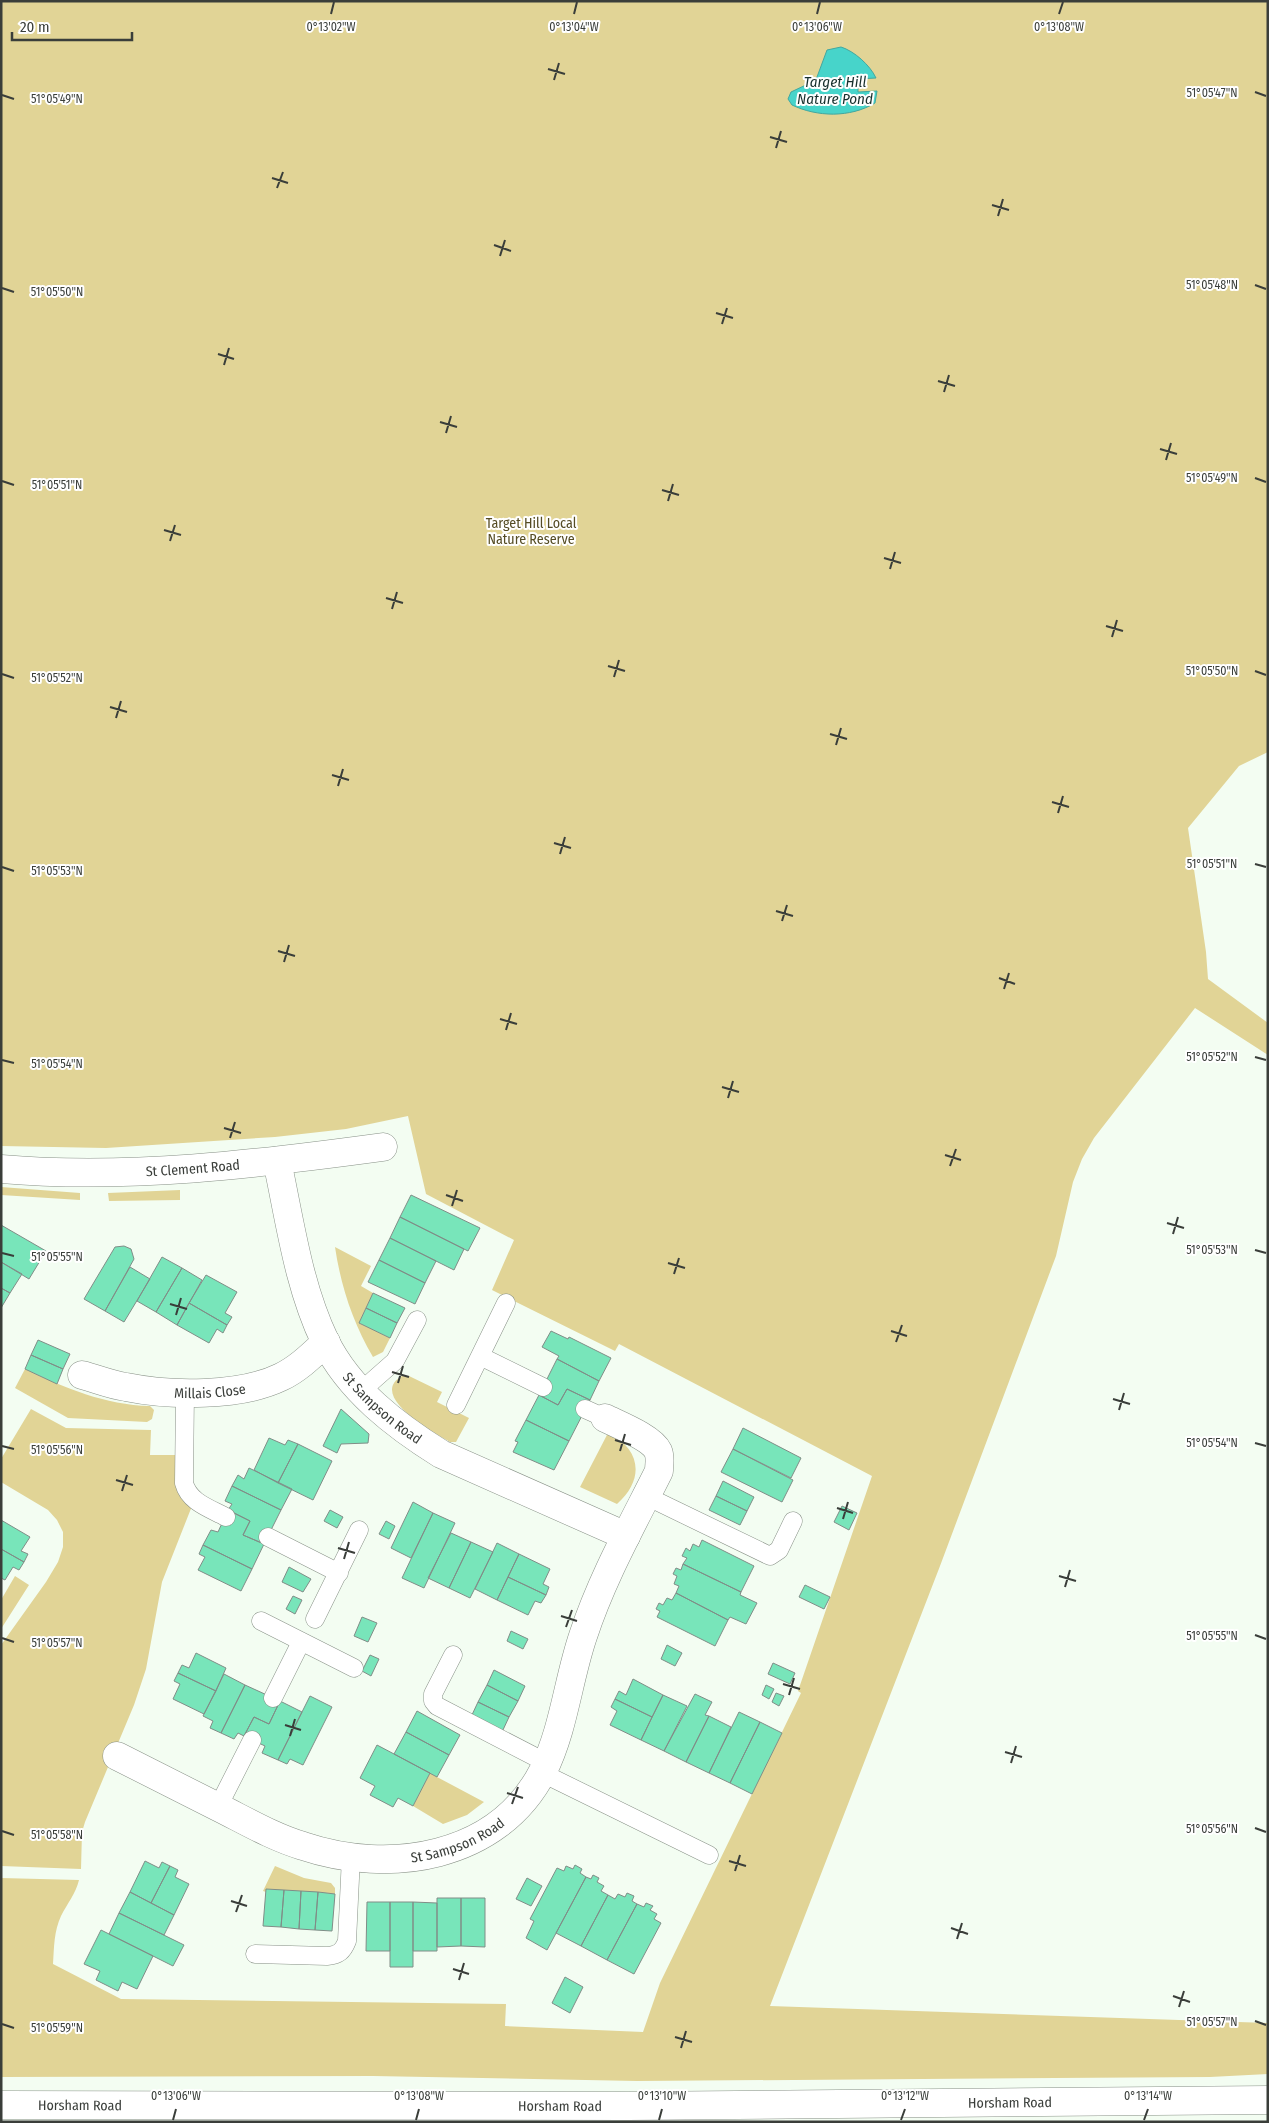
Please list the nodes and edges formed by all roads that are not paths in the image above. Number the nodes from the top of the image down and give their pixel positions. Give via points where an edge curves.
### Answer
1 (383, 1147) dead end
2 (277, 1161) junction
3 (1, 1169) edge
4 (506, 1303) dead end
5 (417, 1320) dead end
6 (326, 1342) junction
7 (480, 1356) junction
8 (82, 1375) dead end
9 (543, 1387) dead end
10 (361, 1391) junction
11 (185, 1392) junction
12 (456, 1405) dead end
13 (595, 1413) dead end
14 (646, 1496) junction
15 (226, 1517) dead end
16 (793, 1522) dead end
17 (360, 1530) dead end
18 (626, 1536) junction
19 (268, 1537) dead end
20 (339, 1573) junction
21 (315, 1619) dead end
22 (261, 1621) dead end
23 (301, 1642) junction
24 (453, 1655) dead end
25 (354, 1668) dead end
26 (273, 1698) dead end
27 (252, 1740) dead end
28 (117, 1756) dead end
29 (544, 1768) junction
30 (218, 1807) junction
31 (709, 1855) dead end
32 (351, 1857) junction
33 (255, 1954) dead end
34 (1268, 2100) edge
35 (1, 2105) edge

1 - 2 street, St Clement Road
2 - 3 street, St Clement Road via 60,1173
2 - 6 street, St Sampson Road via 304,1283
4 - 7 lane
5 - 10 lane via 395,1361
6 - 10 street, St Sampson Road
6 - 11 street, Millais Close via 304,1362 272,1380 221,1391
7 - 9 lane
7 - 12 lane
8 - 11 street, Millais Close via 125,1387
10 - 18 street, St Sampson Road via 394,1422 441,1454
11 - 15 lane via 186,1492 192,1499
13 - 14 street, St Sampson Road via 647,1440 657,1449 660,1457 658,1470
14 - 16 lane via 770,1556 779,1550
14 - 18 street, St Sampson Road
17 - 20 lane
18 - 29 street, St Sampson Road via 592,1609
19 - 20 lane
20 - 21 lane
22 - 23 lane
23 - 25 lane
23 - 26 lane
24 - 29 lane via 433,1694 437,1706
27 - 30 lane
28 - 30 street, St Sampson Road
29 - 31 lane
29 - 32 street, St Sampson Road via 529,1794 513,1812 474,1841 421,1856 393,1859
30 - 32 street, St Sampson Road via 303,1846
32 - 33 lane via 344,1949 336,1955 327,1956
34 - 35 street, Horsham Road via 628,2106

